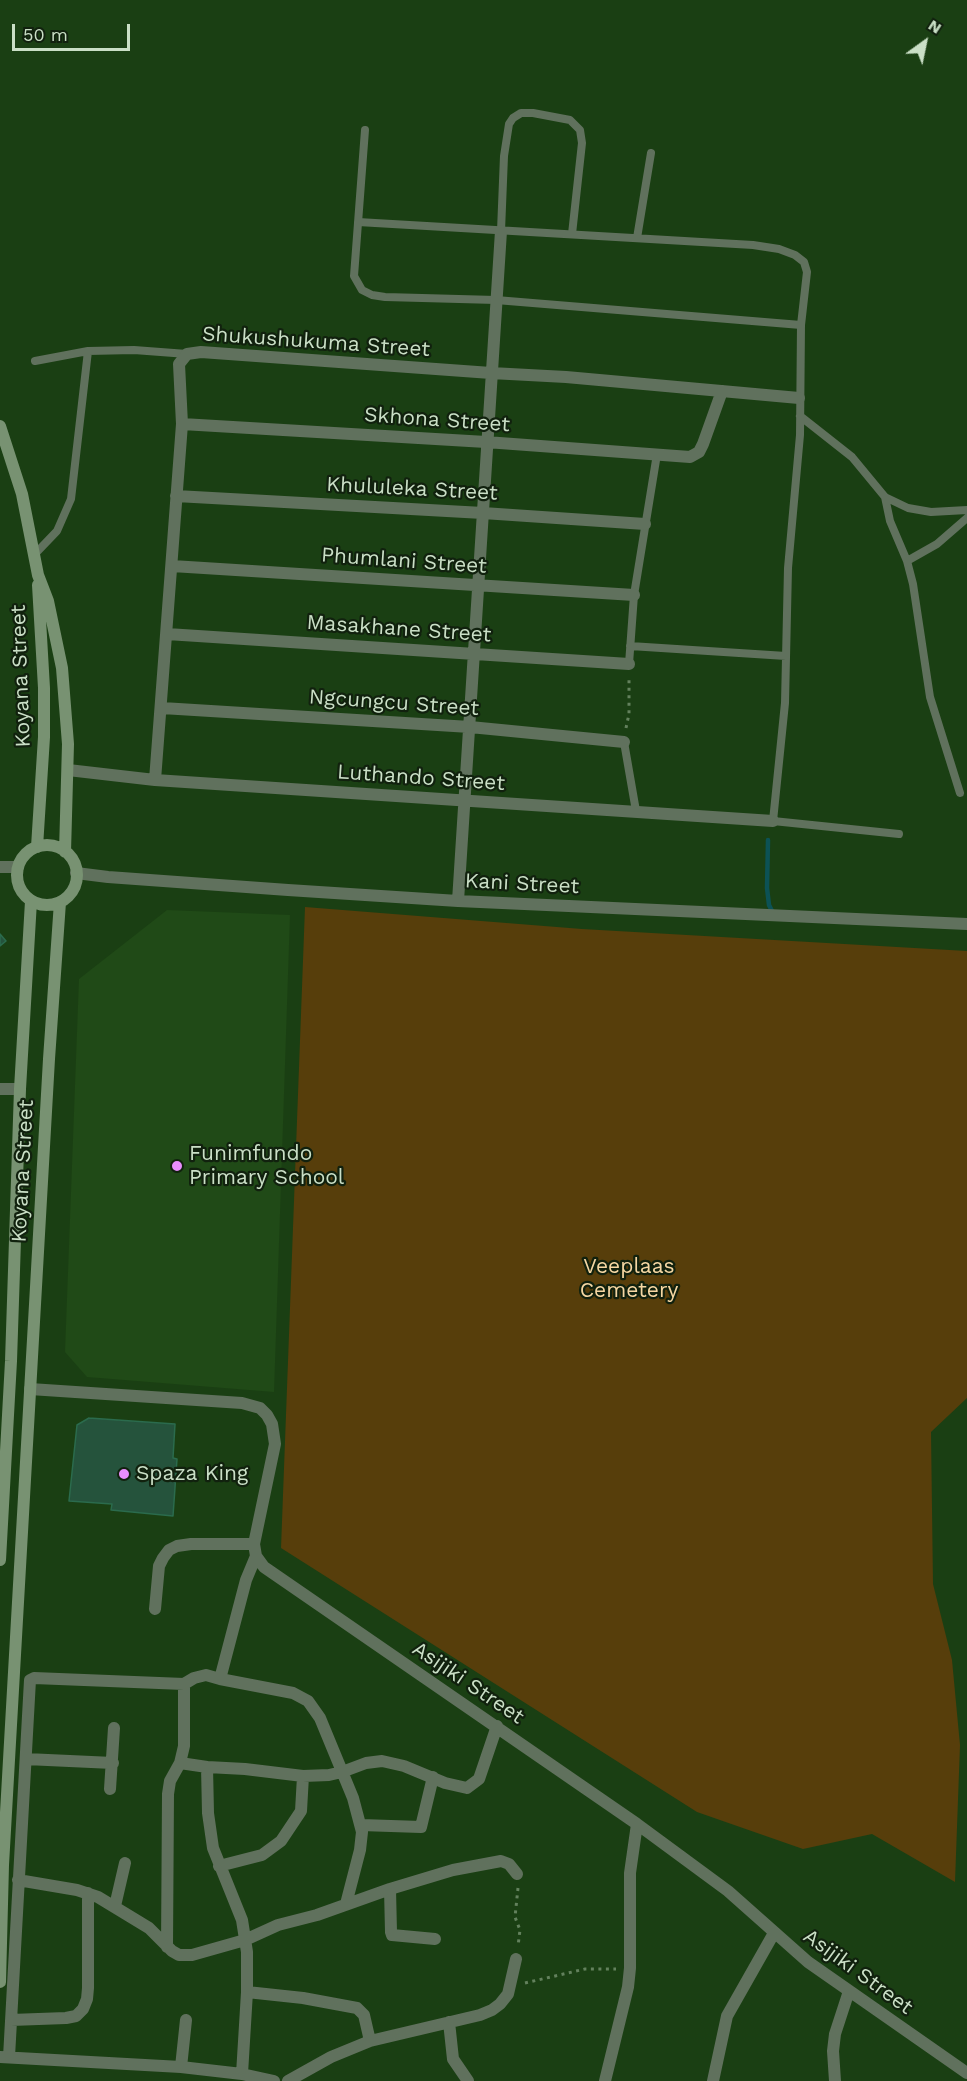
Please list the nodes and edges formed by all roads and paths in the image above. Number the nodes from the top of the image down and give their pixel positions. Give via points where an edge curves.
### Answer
1 (365, 130) dead end
2 (651, 153) dead end
3 (358, 222) junction
4 (501, 231) junction
5 (572, 234) junction
6 (637, 238) junction
7 (496, 300) junction
8 (801, 325) junction
9 (88, 351) junction
10 (187, 354) junction
11 (35, 361) dead end
12 (491, 374) junction
13 (722, 391) junction
14 (799, 398) junction
15 (800, 416) junction
16 (182, 424) junction
17 (0, 426) edge
18 (486, 442) junction
19 (657, 454) junction
20 (176, 496) junction
21 (885, 497) junction
22 (967, 510) edge
23 (483, 513) junction
24 (967, 518) edge
25 (645, 524) junction
26 (34, 555) junction
27 (907, 561) junction
28 (172, 566) junction
29 (38, 575) junction
30 (479, 585) junction
31 (634, 595) junction
32 (166, 634) junction
33 (630, 646) junction
34 (474, 653) junction
35 (786, 656) junction
36 (628, 664) junction
37 (162, 708) junction
38 (470, 727) junction
39 (624, 742) junction
40 (68, 770) junction
41 (155, 780) junction
42 (960, 793) dead end
43 (465, 801) junction
44 (636, 811) junction
45 (773, 821) junction
46 (899, 834) dead end
47 (37, 847) junction
48 (65, 852) junction
49 (0, 867) edge
50 (18, 867) junction
51 (76, 873) junction
52 (31, 901) junction
53 (458, 901) junction
54 (60, 902) junction
55 (967, 924) edge
56 (0, 1089) edge
57 (20, 1089) junction
58 (6, 1361) edge
59 (30, 1389) junction
60 (3, 1441) edge
61 (255, 1550) junction
62 (0, 1560) edge
63 (155, 1609) dead end
64 (220, 1679) junction
65 (184, 1684) junction
66 (497, 1726) junction
67 (114, 1728) dead end
68 (26, 1759) junction
69 (113, 1763) junction
70 (180, 1763) junction
71 (207, 1767) junction
72 (342, 1772) junction
73 (303, 1776) junction
74 (433, 1777) junction
75 (110, 1789) dead end
76 (638, 1824) junction
77 (361, 1825) junction
78 (125, 1863) dead end
79 (219, 1866) junction
80 (517, 1874) joint
81 (18, 1880) junction
82 (390, 1889) junction
83 (88, 1893) junction
84 (346, 1904) junction
85 (115, 1906) junction
86 (774, 1933) junction
87 (435, 1939) dead end
88 (245, 1940) junction
89 (167, 1947) junction
90 (516, 1959) joint
91 (630, 1968) junction
92 (0, 1982) edge
93 (511, 1986) junction
94 (247, 1992) junction
95 (849, 1992) junction
96 (10, 2020) junction
97 (186, 2020) dead end
98 (449, 2022) junction
99 (370, 2041) junction
100 (4, 2057) edge
101 (181, 2067) junction
102 (967, 2073) edge
103 (242, 2074) junction
104 (274, 2081) edge
105 (288, 2081) edge
106 (468, 2081) edge
107 (605, 2081) edge
108 (713, 2081) edge
109 (835, 2081) edge

1 - 3 lane
2 - 6 lane
3 - 4 lane
3 - 7 lane via 354,276 362,290 385,297
4 - 5 lane
4 - 5 lane via 507,132 513,118 533,113 570,120 580,130
4 - 7 street
5 - 6 lane
6 - 8 lane via 753,245 795,255 804,262 807,272
7 - 8 lane
7 - 12 street
8 - 14 lane
9 - 10 lane
9 - 11 lane
9 - 26 lane via 71,500 57,531
10 - 12 street, Shukushukuma Street
10 - 16 street, Shukushukuma Street via 178,364
12 - 13 street, Shukushukuma Street
12 - 18 street
13 - 14 street, Shukushukuma Street
13 - 19 street, Skhona Street via 699,452 690,457
14 - 15 lane
15 - 21 lane via 852,457
15 - 35 lane via 788,568
16 - 18 street, Skhona Street
16 - 20 street, Shukushukuma Street
17 - 26 main road, Koyana Street via 22,494
18 - 19 street, Skhona Street
18 - 23 street
19 - 25 lane
20 - 23 street, Khululeka Street
20 - 28 street, Shukushukuma Street
21 - 22 lane via 908,508 931,512
21 - 27 lane via 890,521
23 - 25 street, Khululeka Street
23 - 30 street
24 - 27 lane via 937,544
25 - 31 lane
26 - 29 main road, Koyana Street
27 - 42 lane via 930,698
28 - 30 street, Phumlani Street
28 - 32 street, Shukushukuma Street
29 - 40 main road, Koyana Street via 48,601 62,668
29 - 47 main road, Koyana Street via 44,737
30 - 31 street, Phumlani Street
30 - 34 street
31 - 33 lane
32 - 34 street, Masakhane Street
32 - 37 street, Shukushukuma Street
33 - 35 lane
33 - 36 lane
34 - 36 street, Masakhane Street
34 - 38 street
35 - 45 lane
36 - 39 path via 629,714
37 - 38 street, Ngcungcu Street
37 - 41 street, Shukushukuma Street
38 - 39 street, Ngcungcu Street
38 - 43 street
39 - 44 lane
40 - 41 street, Luthando Street
40 - 48 main road, Koyana Street
41 - 43 street, Luthando Street
43 - 44 street, Luthando Street
43 - 53 street
44 - 45 street, Luthando Street
45 - 46 lane
47 - 48 main road via 46,845
47 - 50 main road via 28,852
48 - 51 main road
49 - 50 street
50 - 52 main road via 19,886
51 - 53 street, Kani Street
51 - 54 main road via 74,888
52 - 54 main road via 50,905
52 - 57 main road, Koyana Street
53 - 55 street, Kani Street
54 - 59 main road, Koyana Street
56 - 57 street
57 - 58 main road, Koyana Street
58 - 60 main road, Koyana Street
59 - 61 street via 242,1403 260,1408 272,1424 275,1444
59 - 92 main road, Koyana Street
60 - 62 main road, Koyana Street
61 - 63 street via 191,1544 169,1550 159,1566
61 - 64 street
61 - 66 street, Asijiki Street via 264,1567
64 - 65 street via 206,1675
64 - 72 street via 284,1690 308,1701 320,1718
65 - 68 street via 32,1679
65 - 70 street via 185,1727
66 - 74 street via 474,1784 458,1787
66 - 76 street, Asijiki Street
67 - 69 street
68 - 69 street
68 - 81 street
69 - 75 street
70 - 71 street
70 - 89 street via 168,1794
71 - 73 street
71 - 79 street via 210,1832
72 - 73 street
72 - 74 street via 382,1761
72 - 77 street
73 - 79 street via 301,1811 280,1841 262,1855
74 - 77 street via 421,1827
76 - 86 street, Asijiki Street via 728,1891
76 - 91 street via 629,1889
77 - 84 street via 360,1850
78 - 85 street
79 - 88 street via 236,1904
80 - 82 street via 509,1864 493,1861
80 - 90 path via 515,1917 520,1930
81 - 83 street
81 - 96 street
82 - 84 street
82 - 87 street via 393,1935
83 - 85 street
83 - 96 street via 88,1988 83,2009 66,2018
84 - 88 street via 266,1929
85 - 89 street via 149,1928
86 - 95 street, Asijiki Street
86 - 108 street via 728,2016
88 - 89 street via 192,1955 179,1954
88 - 94 street
90 - 93 street
91 - 93 path via 585,1969
91 - 107 street
93 - 98 street via 492,2010
94 - 99 street via 357,2008 364,2015
94 - 103 street
95 - 102 street, Asijiki Street
95 - 109 street via 835,2034
96 - 100 street
97 - 101 street
98 - 99 street
98 - 106 street via 453,2060
99 - 105 street
100 - 101 street
101 - 103 street
103 - 104 street

